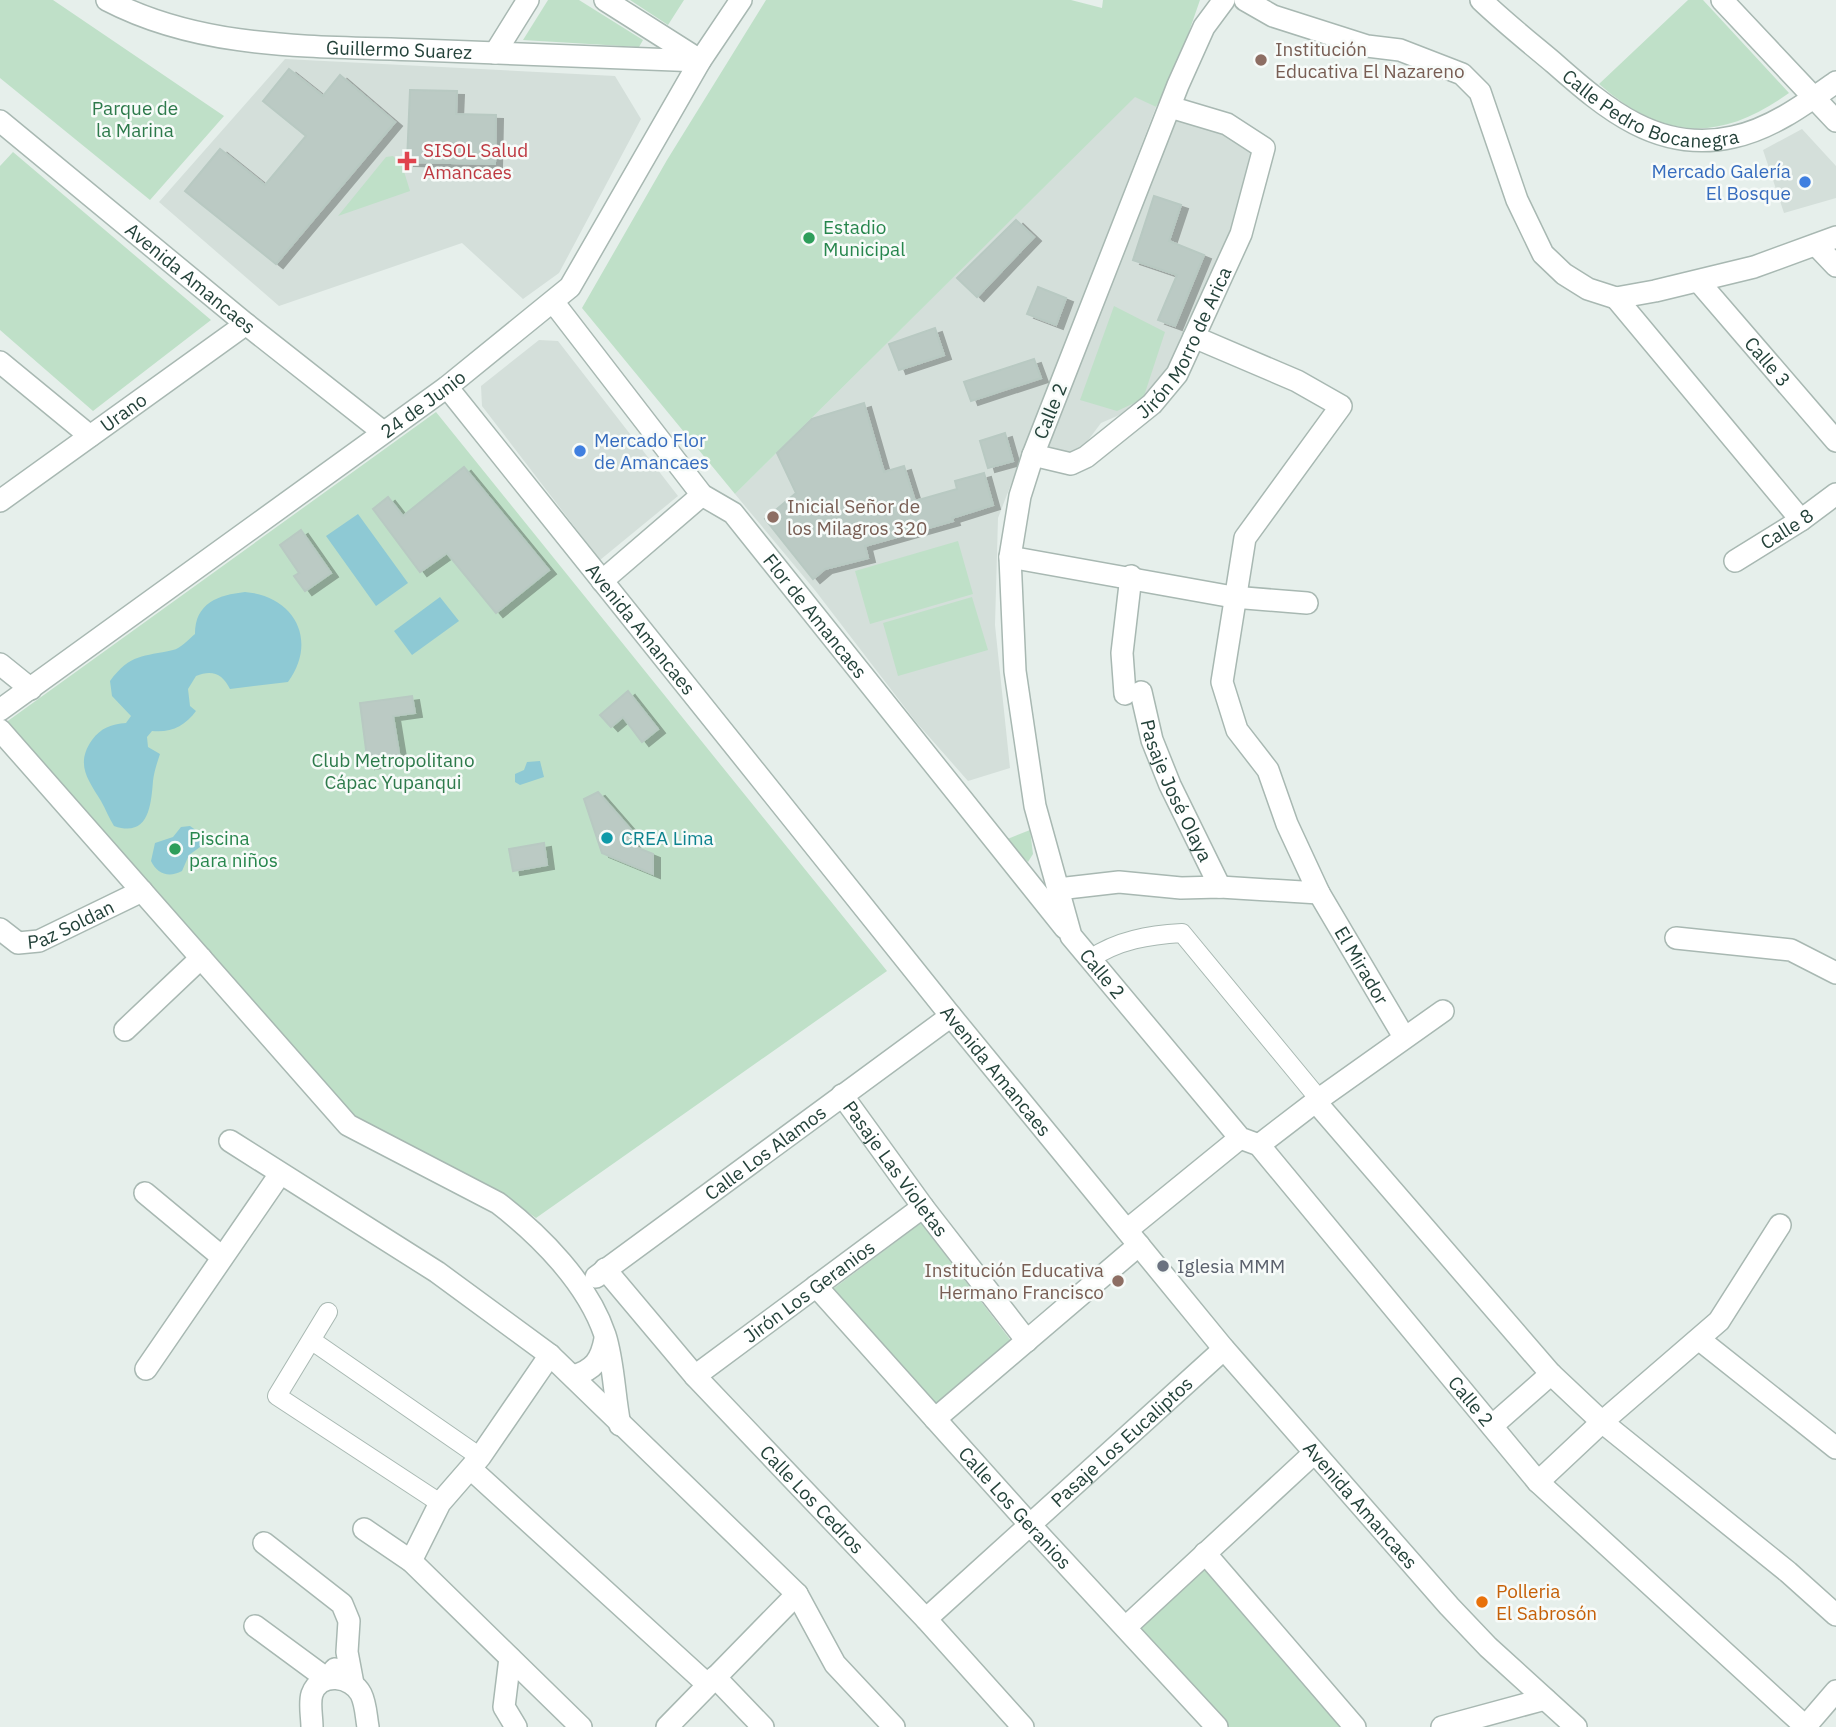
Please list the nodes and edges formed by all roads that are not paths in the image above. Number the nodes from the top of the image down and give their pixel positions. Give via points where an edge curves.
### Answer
1 (107, 0) edge
2 (528, 0) edge
3 (605, 0) edge
4 (741, 0) edge
5 (1224, 0) edge
6 (1245, 0) edge
7 (1481, 0) edge
8 (1725, 1) edge
9 (495, 53) junction
10 (700, 61) junction
11 (1836, 82) edge
12 (1812, 99) junction
13 (1170, 107) junction
14 (0, 121) edge
15 (1836, 121) edge
16 (1836, 237) edge
17 (1816, 245) junction
18 (1836, 266) edge
19 (1699, 282) junction
20 (1616, 298) junction
21 (554, 303) junction
22 (246, 324) junction
23 (1194, 337) junction
24 (0, 362) edge
25 (447, 387) junction
26 (383, 432) junction
27 (90, 436) junction
28 (1836, 441) edge
29 (1032, 455) junction
30 (1836, 494) edge
31 (702, 495) junction
32 (0, 500) edge
33 (1801, 520) junction
34 (1010, 557) junction
35 (1735, 561) dead end
36 (1131, 576) junction
37 (602, 581) junction
38 (1233, 597) junction
39 (1307, 603) dead end
40 (0, 664) edge
41 (31, 688) junction
42 (0, 710) edge
43 (0, 730) edge
44 (1220, 887) junction
45 (1058, 889) junction
46 (142, 891) junction
47 (1319, 893) junction
48 (0, 929) edge
49 (1071, 936) junction
50 (1676, 938) dead end
51 (201, 958) junction
52 (1090, 959) junction
53 (1836, 973) edge
54 (1443, 1011) dead end
55 (951, 1016) junction
56 (125, 1030) dead end
57 (1404, 1037) junction
58 (842, 1095) junction
59 (1317, 1100) junction
60 (230, 1141) dead end
61 (1249, 1142) junction
62 (280, 1174) junction
63 (145, 1193) dead end
64 (923, 1207) junction
65 (1780, 1226) dead end
66 (1133, 1237) junction
67 (222, 1257) junction
68 (605, 1269) junction
69 (816, 1286) junction
70 (581, 1289) junction
71 (328, 1312) dead end
72 (606, 1337) junction
73 (311, 1340) junction
74 (1700, 1340) junction
75 (1027, 1341) junction
76 (1224, 1349) junction
77 (550, 1355) junction
78 (146, 1369) dead end
79 (1550, 1374) junction
80 (573, 1376) junction
81 (695, 1376) junction
82 (935, 1419) junction
83 (1601, 1422) junction
84 (620, 1425) junction
85 (1493, 1425) junction
86 (1836, 1448) edge
87 (1313, 1454) junction
88 (476, 1463) junction
89 (1538, 1482) junction
90 (440, 1503) junction
91 (1031, 1526) junction
92 (364, 1529) dead end
93 (264, 1544) dead end
94 (1205, 1553) junction
95 (411, 1561) junction
96 (797, 1594) junction
97 (1836, 1615) edge
98 (926, 1619) junction
99 (255, 1626) dead end
100 (1126, 1627) junction
101 (347, 1652) junction
102 (510, 1658) junction
103 (327, 1679) junction
104 (711, 1680) junction
105 (353, 1684) junction
106 (1836, 1691) edge
107 (1545, 1699) junction
108 (312, 1727) edge
109 (368, 1727) edge
110 (516, 1727) edge
111 (581, 1727) edge
112 (667, 1727) edge
113 (763, 1727) edge
114 (894, 1727) edge
115 (1023, 1727) edge
116 (1217, 1727) edge
117 (1355, 1727) edge
118 (1442, 1727) edge
119 (1576, 1727) edge
120 (1806, 1727) edge

1 - 9 street, Guillermo Suarez via 184,32 237,40
2 - 9 street
3 - 10 street
4 - 10 street, 24 de Junio
5 - 13 street, Calle 2 via 1204,27
6 - 20 street via 1273,16 1367,46 1400,50 1462,74 1480,92 1517,200 1543,254 1563,274
7 - 12 street, Calle Pedro Bocanegra via 1592,97 1649,132 1704,142 1734,137 1763,127
8 - 12 street
9 - 10 street, Guillermo Suarez
10 - 21 street, 24 de Junio via 570,287
11 - 12 street, Calle Pedro Bocanegra
12 - 15 street
13 - 23 street, Jirón Morro de Arica via 1227,124 1264,148 1241,233
13 - 29 street, Calle 2
14 - 22 street, Avenida Amancaes
16 - 17 street
17 - 18 street
17 - 19 street
19 - 20 street
19 - 28 street, Calle 3
20 - 33 street
21 - 25 street, 24 de Junio
21 - 31 street, Flor de Amancaes
22 - 26 street, Avenida Amancaes
22 - 27 street, Urano
23 - 29 street, Jirón Morro de Arica via 1177,373 1152,404 1086,457 1071,464
23 - 38 street, El Mirador via 1297,381 1341,406 1245,538
24 - 27 street
25 - 26 street, 24 de Junio
25 - 37 street, Avenida Amancaes
26 - 41 street, 24 de Junio
27 - 32 street, Urano
29 - 34 street, Calle 2
30 - 33 street, Calle 8
31 - 37 street
31 - 49 street, Flor de Amancaes via 733,513
33 - 35 street, Calle 8
34 - 36 street
34 - 45 street, Calle 2 via 1020,720 1035,806
36 - 38 street
36 - 44 street, Pasaje José Olaya via 1122,653 1133,693 1170,785
37 - 55 street, Avenida Amancaes
38 - 39 street
38 - 47 street, El Mirador via 1222,681 1230,710 1237,730 1268,770
40 - 41 street
41 - 42 street, 24 de Junio
43 - 46 street
44 - 45 street via 1119,882
44 - 47 street
45 - 49 street, Calle 2
46 - 48 street, Paz Soldan via 39,941 18,943
46 - 51 street
47 - 57 street, El Mirador
49 - 52 street, Calle 2
50 - 53 street via 1781,948
51 - 56 street
51 - 70 street via 348,1125 498,1203 533,1233
52 - 59 street via 1106,948 1149,934 1182,933
52 - 61 street, Calle 2
54 - 57 street
55 - 58 street, Calle Los Alamos
55 - 66 street, Avenida Amancaes
57 - 59 street
58 - 64 street, Pasaje Las Violetas
58 - 68 street, Calle Los Alamos
59 - 61 street
59 - 79 street
60 - 62 street
61 - 66 street
61 - 85 street, Calle 2
62 - 67 street
62 - 77 street via 437,1272
63 - 67 street
64 - 69 street, Jirón Los Geranios
64 - 75 street, Pasaje Las Violetas
65 - 74 street via 1719,1321
66 - 75 street
66 - 76 street, Avenida Amancaes
67 - 78 street
68 - 70 street, Calle Los Alamos
68 - 81 street, Calle Los Cedros
69 - 81 street, Jirón Los Geranios
69 - 82 street, Calle Los Geranios
70 - 72 street
71 - 73 street
72 - 80 street via 595,1364
72 - 84 street
73 - 88 street
73 - 90 street via 277,1396
74 - 83 street
74 - 86 street
75 - 82 street
76 - 87 street, Avenida Amancaes
76 - 91 street, Pasaje Los Eucaliptos
77 - 80 street
77 - 88 street
79 - 83 street
79 - 85 street
80 - 84 street
81 - 98 street, Calle Los Cedros
82 - 91 street, Calle Los Geranios
83 - 89 street
83 - 97 street
84 - 96 street
85 - 89 street, Calle 2
87 - 94 street
87 - 107 street, Avenida Amancaes via 1480,1639
88 - 90 street
88 - 104 street
89 - 120 street, Calle 2
90 - 95 street
91 - 98 street, Pasaje Los Eucaliptos
91 - 100 street, Calle Los Geranios
92 - 95 street
93 - 101 street via 342,1604 349,1621
94 - 100 street
94 - 117 street
95 - 102 street
96 - 104 street
96 - 114 street via 835,1664
98 - 115 street, Calle Los Cedros
99 - 103 street
100 - 116 street, Calle Los Geranios
101 - 103 street
101 - 105 street
102 - 110 street via 504,1707
102 - 111 street
103 - 105 street
103 - 108 street via 312,1694
104 - 112 street
104 - 113 street
105 - 109 street via 360,1692
106 - 120 street
107 - 118 street
107 - 119 street, Avenida Amancaes

